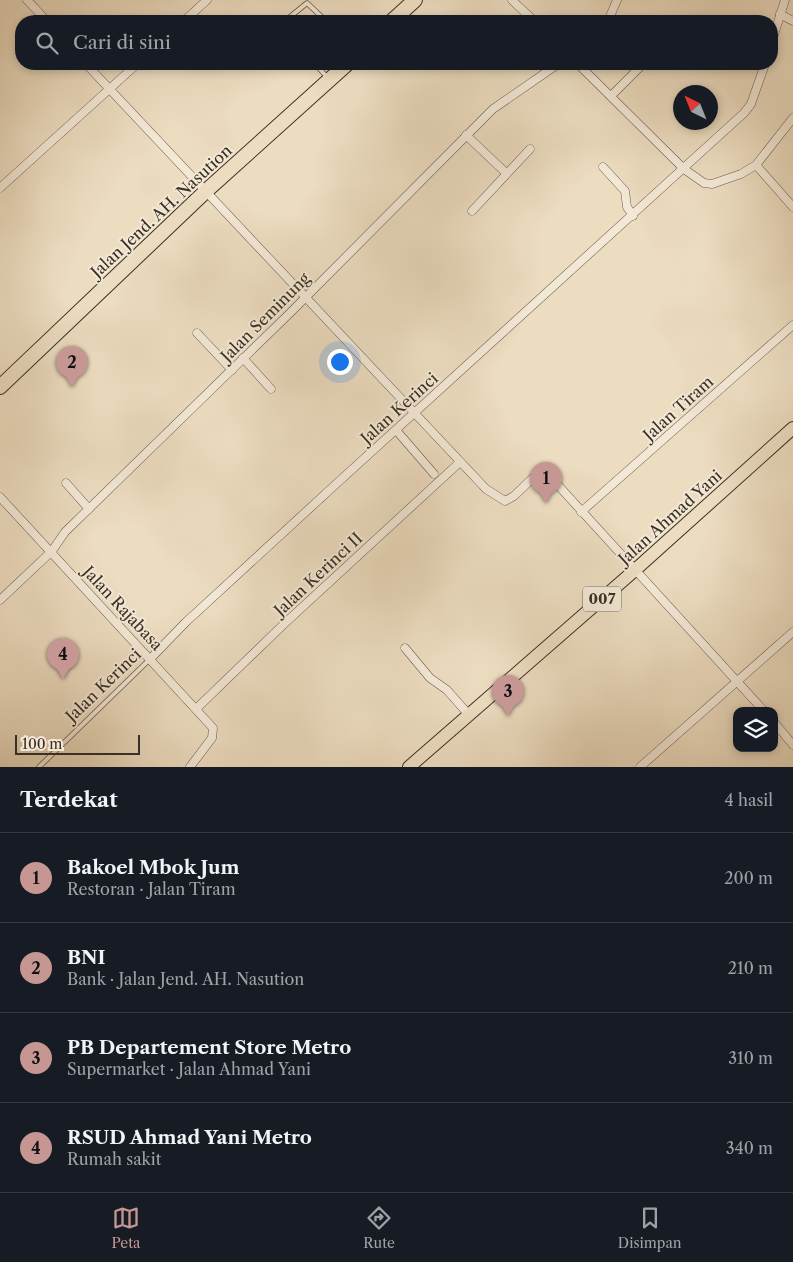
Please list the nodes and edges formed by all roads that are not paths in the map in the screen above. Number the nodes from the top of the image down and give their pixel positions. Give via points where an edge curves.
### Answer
1 (27, 0) edge
2 (207, 0) edge
3 (415, 0) edge
4 (512, 0) edge
5 (618, 0) edge
6 (785, 0) edge
7 (780, 14) junction
8 (41, 15) edge
9 (191, 15) edge
10 (292, 15) edge
11 (320, 15) edge
12 (399, 15) edge
13 (528, 15) edge
14 (611, 15) edge
15 (778, 21) edge
16 (793, 21) edge
17 (92, 70) edge
18 (130, 70) edge
19 (321, 70) edge
20 (341, 70) edge
21 (549, 70) edge
22 (584, 70) edge
23 (637, 70) edge
24 (763, 70) edge
25 (330, 80) junction
26 (109, 89) junction
27 (611, 96) junction
28 (793, 118) edge
29 (466, 135) junction
30 (530, 149) dead end
31 (756, 165) junction
32 (602, 166) dead end
33 (684, 169) junction
34 (506, 173) junction
35 (0, 188) edge
36 (206, 192) junction
37 (793, 207) edge
38 (472, 211) dead end
39 (633, 216) junction
40 (306, 297) junction
41 (793, 325) edge
42 (198, 333) dead end
43 (243, 358) junction
44 (232, 370) junction
45 (0, 387) edge
46 (271, 389) dead end
47 (416, 413) junction
48 (793, 428) edge
49 (396, 430) junction
50 (460, 462) junction
51 (434, 474) dead end
52 (66, 483) dead end
53 (0, 497) edge
54 (89, 509) junction
55 (581, 512) junction
56 (52, 551) junction
57 (635, 570) junction
58 (0, 600) edge
59 (793, 632) edge
60 (406, 648) dead end
61 (151, 658) junction
62 (738, 682) junction
63 (760, 707) edge
64 (196, 709) junction
65 (469, 714) junction
66 (778, 727) edge
67 (793, 745) edge
68 (39, 767) edge
69 (190, 767) edge
70 (409, 767) edge
71 (640, 767) edge

1 - 8 street
2 - 9 street
3 - 12 highway
4 - 13 street
5 - 14 street
6 - 7 street
7 - 15 street
7 - 16 street
10 - 11 lane via 307,2
17 - 26 street
18 - 26 street
19 - 25 lane
20 - 25 highway, Jalan Jend. AH. Nasution
21 - 29 street, Jalan Seminung via 500,103
22 - 27 street
23 - 27 street
24 - 33 street, Jalan Kerinci via 752,104
25 - 36 highway, Jalan Jend. AH. Nasution
26 - 35 street
26 - 36 street
27 - 33 street
28 - 31 street
29 - 34 street
29 - 40 street, Jalan Seminung
30 - 34 street
31 - 33 street via 712,184 704,183
31 - 37 street
32 - 39 street via 625,191 627,207
33 - 39 street, Jalan Kerinci
34 - 38 street
36 - 40 street
36 - 45 highway, Jalan Jend. AH. Nasution
39 - 47 street, Jalan Kerinci
40 - 43 street, Jalan Seminung
40 - 47 street
41 - 55 street, Jalan Tiram
42 - 44 street
43 - 44 street, Jalan Seminung
43 - 46 street
44 - 54 street, Jalan Seminung
47 - 49 street, Jalan Kerinci
47 - 50 street
48 - 57 main road, Jalan Ahmad Yani / 007
49 - 51 street
49 - 61 street, Jalan Kerinci via 186,622
50 - 55 street via 486,489 504,501 544,471
50 - 64 street, Jalan Kerinci II
52 - 54 street
53 - 56 street, Jalan Rajabasa
54 - 56 street, Jalan Seminung via 65,532
55 - 57 street
56 - 58 street, Jalan Seminung
56 - 61 street, Jalan Rajabasa
57 - 62 street
57 - 65 main road, Jalan Ahmad Yani / 007
59 - 62 street
60 - 65 street via 430,678 447,690
61 - 64 street, Jalan Rajabasa
61 - 68 lane, Jalan Kerinci
62 - 63 street
62 - 71 street
64 - 69 street, Jalan Rajabasa via 214,733
65 - 70 main road, Jalan Ahmad Yani / 007
66 - 67 street

